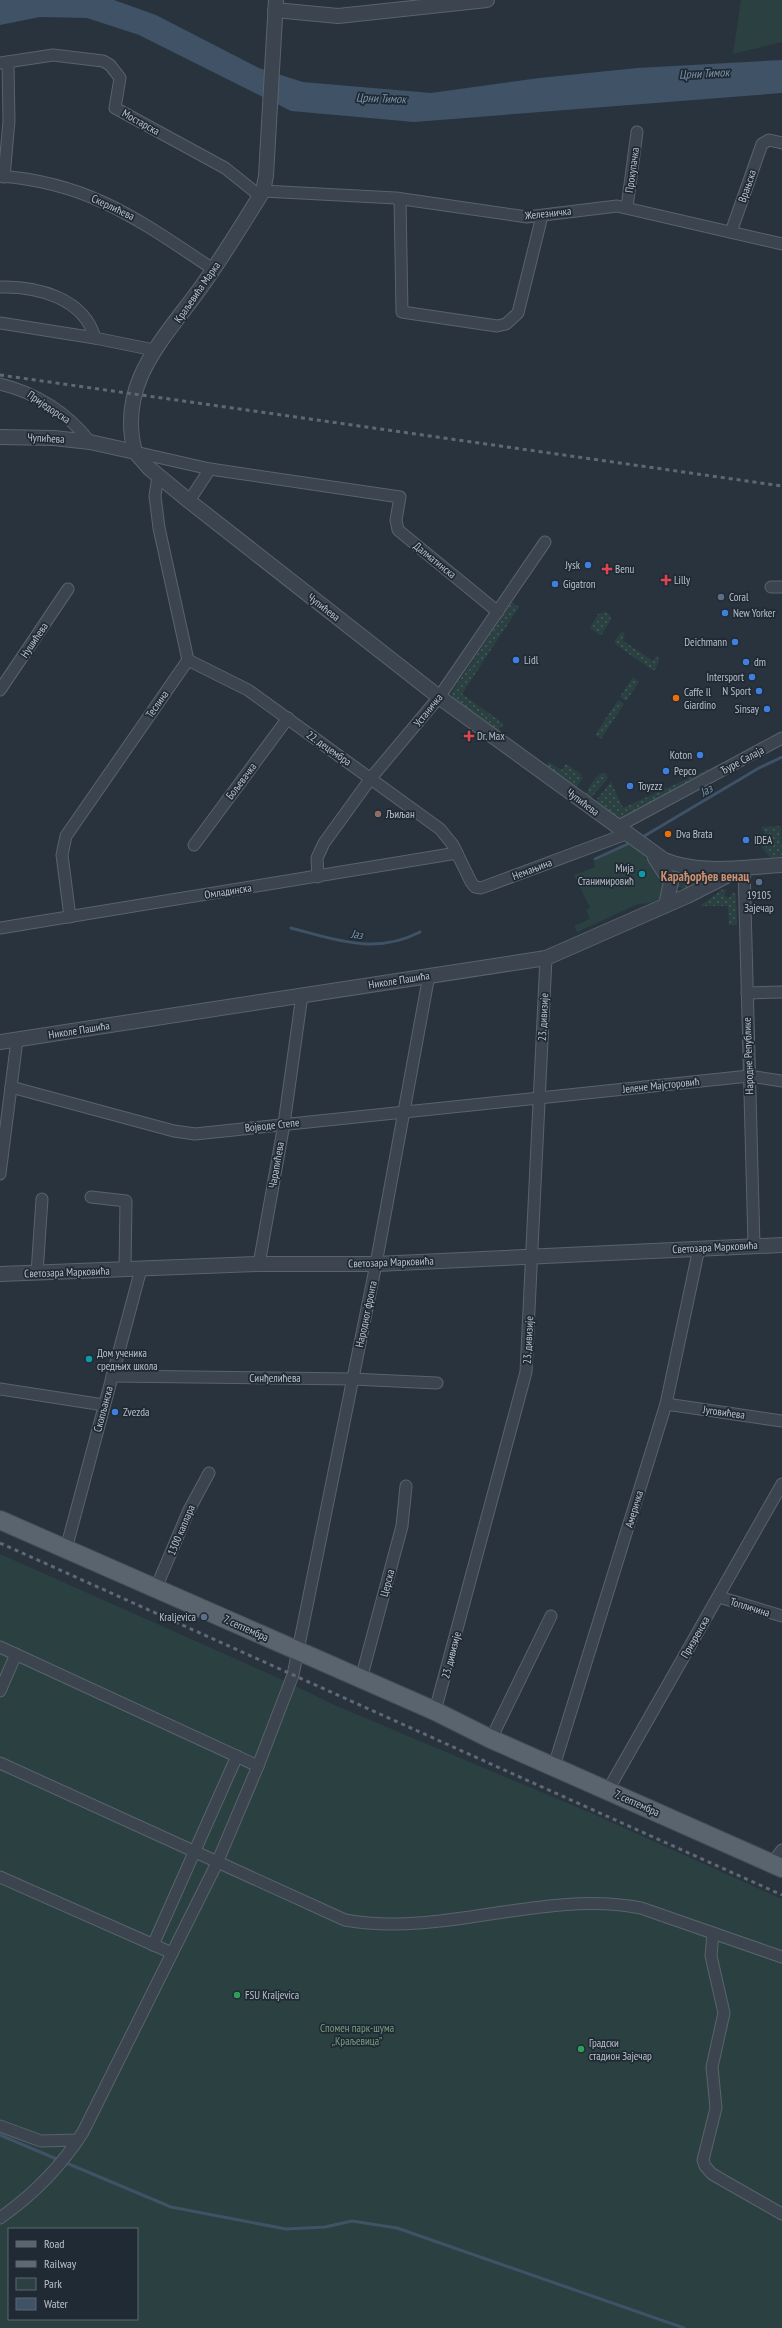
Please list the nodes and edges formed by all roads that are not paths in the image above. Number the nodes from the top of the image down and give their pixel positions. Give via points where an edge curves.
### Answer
1 (487, 0) edge
2 (453, 2) edge
3 (276, 5) edge
4 (4, 62) edge
5 (636, 132) dead end
6 (782, 143) edge
7 (2, 176) edge
8 (261, 193) junction
9 (400, 199) junction
10 (627, 207) junction
11 (542, 216) junction
12 (731, 232) junction
13 (782, 244) edge
14 (213, 269) junction
15 (0, 286) edge
16 (0, 323) edge
17 (95, 338) junction
18 (154, 350) junction
19 (0, 384) edge
20 (0, 437) edge
21 (90, 442) junction
22 (135, 452) junction
23 (210, 469) junction
24 (158, 476) junction
25 (189, 501) junction
26 (545, 542) dead end
27 (771, 587) dead end
28 (782, 587) edge
29 (68, 589) dead end
30 (498, 612) junction
31 (188, 660) junction
32 (0, 690) edge
33 (439, 697) junction
34 (288, 718) junction
35 (782, 738) edge
36 (372, 778) junction
37 (627, 835) junction
38 (194, 844) dead end
39 (456, 853) junction
40 (651, 853) junction
41 (782, 865) edge
42 (744, 867) junction
43 (687, 868) junction
44 (318, 877) junction
45 (671, 882) junction
46 (687, 896) junction
47 (666, 906) junction
48 (70, 917) junction
49 (0, 928) edge
50 (546, 958) junction
51 (429, 975) junction
52 (782, 992) edge
53 (747, 993) junction
54 (302, 995) junction
55 (17, 1040) junction
56 (0, 1042) edge
57 (749, 1076) junction
58 (782, 1081) edge
59 (10, 1087) junction
60 (539, 1098) junction
61 (405, 1112) junction
62 (284, 1124) junction
63 (2, 1151) edge
64 (0, 1174) edge
65 (91, 1197) dead end
66 (42, 1199) dead end
67 (754, 1245) junction
68 (782, 1245) edge
69 (699, 1248) junction
70 (533, 1257) junction
71 (259, 1264) junction
72 (376, 1264) junction
73 (141, 1269) junction
74 (125, 1270) junction
75 (37, 1273) junction
76 (0, 1274) edge
77 (112, 1376) junction
78 (352, 1379) junction
79 (437, 1383) dead end
80 (0, 1389) edge
81 (666, 1404) junction
82 (104, 1405) junction
83 (782, 1421) edge
84 (209, 1472) dead end
85 (782, 1484) edge
86 (406, 1486) dead end
87 (0, 1520) edge
88 (66, 1549) junction
89 (156, 1588) junction
90 (718, 1597) junction
91 (551, 1616) dead end
92 (782, 1616) edge
93 (0, 1646) edge
94 (300, 1652) junction
95 (16, 1654) junction
96 (361, 1679) junction
97 (0, 1691) edge
98 (435, 1711) junction
99 (491, 1739) junction
100 (237, 1756) junction
101 (0, 1763) edge
102 (258, 1766) junction
103 (554, 1766) junction
104 (608, 1790) junction
105 (195, 1852) junction
106 (779, 1860) edge
107 (217, 1863) junction
108 (0, 1877) edge
109 (713, 1933) junction
110 (152, 1945) junction
111 (172, 1953) junction
112 (782, 1957) edge
113 (0, 2126) edge
114 (78, 2140) junction
115 (782, 2214) edge
116 (0, 2218) edge

1 - 2 street
2 - 3 street via 338,16
3 - 8 street, Краљевића Марка via 269,133
4 - 7 street via 9,121
4 - 8 street, Мостарска via 53,55 103,61 110,65 120,78 115,108 225,168
5 - 10 street, Прокупачка
6 - 12 street, Врањска via 766,141 761,147
7 - 14 street, Скерлићева via 46,182 106,203 161,233
8 - 9 street, Железничка
8 - 14 street, Краљевића Марка
9 - 11 street, Железничка via 527,217
9 - 11 street via 402,312 497,326 506,324 518,313
10 - 11 street, Железничка via 608,206
10 - 12 street, Железничка
12 - 13 street, Железничка
14 - 18 street, Краљевића Марка
15 - 17 street via 32,289 65,300 84,316
16 - 17 street
17 - 18 street
18 - 22 street, Краљевића Марка via 137,385 132,406 131,432
19 - 21 street, Приједорска via 36,395 80,428
20 - 21 street, Чупићева
21 - 22 street, Чупићева
22 - 23 street
22 - 24 street, Чупићева
23 - 25 street
23 - 30 street, Далматинска via 400,497 396,520 398,530
24 - 25 street, Чупићева
24 - 31 street via 155,496 159,528
25 - 33 street, Чупићева
26 - 30 street, Устаничка
27 - 28 street
29 - 32 street, Нушићева
30 - 33 street, Устаничка
31 - 34 street, 22. децембра via 248,690
31 - 48 street, Теслина via 66,836 62,855
33 - 36 street, Устаничка
33 - 37 street, Чупићева
34 - 36 street, 22. децембра
34 - 38 street, Бољевачка
35 - 37 street, Ђуре Салаја
36 - 39 street, 22. децембра via 440,829 450,840
36 - 44 street, Устаничка via 320,848 317,858
37 - 39 street, Немањина via 481,888 472,885
37 - 40 street, Чупићева
39 - 44 street, Омладинска
40 - 43 street
40 - 45 street via 664,868
41 - 42 street, Николе Пашића
42 - 43 street
42 - 46 street, Николе Пашића
42 - 53 street, Народне Републике
43 - 46 street via 692,879
44 - 48 street, Омладинска
45 - 46 street
45 - 47 street
46 - 47 street, Николе Пашића
47 - 50 street, Николе Пашића
48 - 49 street, Омладинска
50 - 51 street, Николе Пашића
50 - 60 street, 23. дивизије
51 - 54 street, Николе Пашића
51 - 61 street, Народног фронта
52 - 53 street
53 - 57 street, Народне Републике
54 - 55 street, Николе Пашића
54 - 62 street, Чарапићева
55 - 56 street, Николе Пашића
55 - 59 street
57 - 58 street, Јелене Мајсторовић
57 - 60 street, Јелене Мајсторовић
57 - 67 street, Народне Републике
59 - 62 street, Војводе Степе via 183,1133 195,1134
59 - 63 street
60 - 61 street, Војводе Степе
60 - 70 street, 23. дивизије
61 - 62 street, Војводе Степе
61 - 72 street, Народног фронта
62 - 71 street, Чарапићева
63 - 64 street
65 - 74 street via 126,1202
66 - 75 street
67 - 68 street, Светозара Марковића
67 - 69 street, Светозара Марковића
69 - 70 street, Светозара Марковића
69 - 81 street, Америчка
70 - 72 street, Светозара Марковића
70 - 98 street, 23. дивизије via 523,1386
71 - 72 street, Светозара Марковића
71 - 73 street, Светозара Марковића
72 - 78 street, Народног фронта
73 - 74 street, Светозара Марковића
73 - 77 street, Скопљанска
74 - 75 street, Светозара Марковића
75 - 76 street, Светозара Марковића
77 - 78 street, Синђелићева
77 - 82 street, Скопљанска
78 - 79 street, Синђелићева
78 - 94 street, Народног фронта
80 - 82 street
81 - 83 street, Југовићева
81 - 103 street, Америчка
82 - 88 street, Скопљанска
84 - 89 street, 1300 каплара via 189,1510
85 - 90 street, Призренска
86 - 96 street, Церска via 402,1526
87 - 88 main road, 7. септембра
88 - 89 main road, 7. септембра
89 - 94 main road, 7. септембра
90 - 92 street, Топличина
90 - 104 street, Призренска
91 - 99 street
93 - 95 street
94 - 96 main road, 7. септембра
94 - 102 street, Народног фронта
95 - 97 street
95 - 100 street
96 - 98 main road, 7. септембра
98 - 99 main road, 7. септембра
99 - 103 main road, 7. септембра
100 - 102 street
100 - 105 street
101 - 105 street
102 - 107 street, Народног фронта
103 - 104 main road, 7. септембра
104 - 106 main road, 7. септембра
105 - 107 street
105 - 110 street
107 - 109 street via 333,1916 361,1923 427,1924 542,1907 596,1903 641,1908
107 - 111 street, Народног фронта
108 - 110 street
109 - 112 street
109 - 115 street via 711,1956 724,2013 712,2068 716,2108 703,2160 712,2174
110 - 111 street
111 - 114 street, Народног фронта
113 - 114 street via 41,2141
114 - 116 street, Народног фронта via 46,2181

